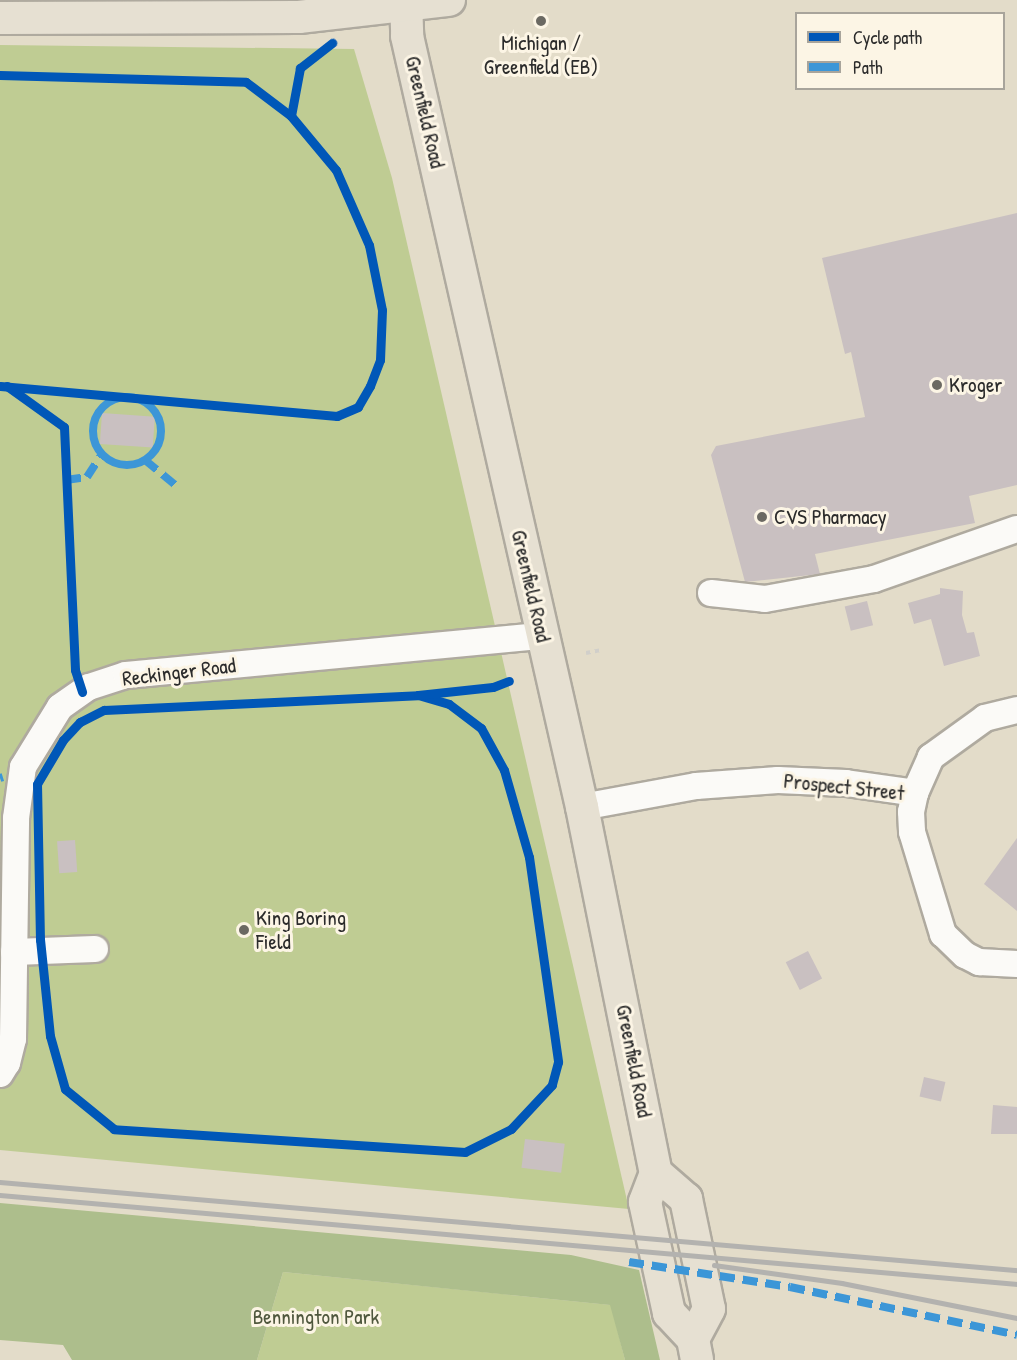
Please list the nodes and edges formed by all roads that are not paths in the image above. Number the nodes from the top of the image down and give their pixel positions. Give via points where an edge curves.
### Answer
1 (449, 0) edge
2 (406, 3) edge
3 (289, 8) edge
4 (0, 18) edge
5 (1017, 529) edge
6 (711, 593) dead end
7 (542, 636) junction
8 (1017, 710) edge
9 (915, 793) junction
10 (582, 807) junction
11 (95, 949) dead end
12 (14, 952) junction
13 (1017, 964) edge
14 (0, 1074) edge
15 (695, 1349) edge

1 - 2 main road
2 - 3 main road
2 - 7 main road, Greenfield Road via 408,36
3 - 4 main road
5 - 6 street via 874,579 765,599
7 - 10 main road, Greenfield Road
7 - 12 street, Reckinger Road via 126,675 89,687 60,707 23,767 16,818
8 - 9 street via 985,718 954,737 931,757
9 - 10 street, Prospect Street via 846,783 778,780 696,786
9 - 13 street, Prospect Street via 912,832 943,934 965,955 979,962
10 - 15 main road, Greenfield Road via 656,1173 645,1202 669,1313
11 - 12 street
12 - 14 street, Reckinger Road via 13,1039

